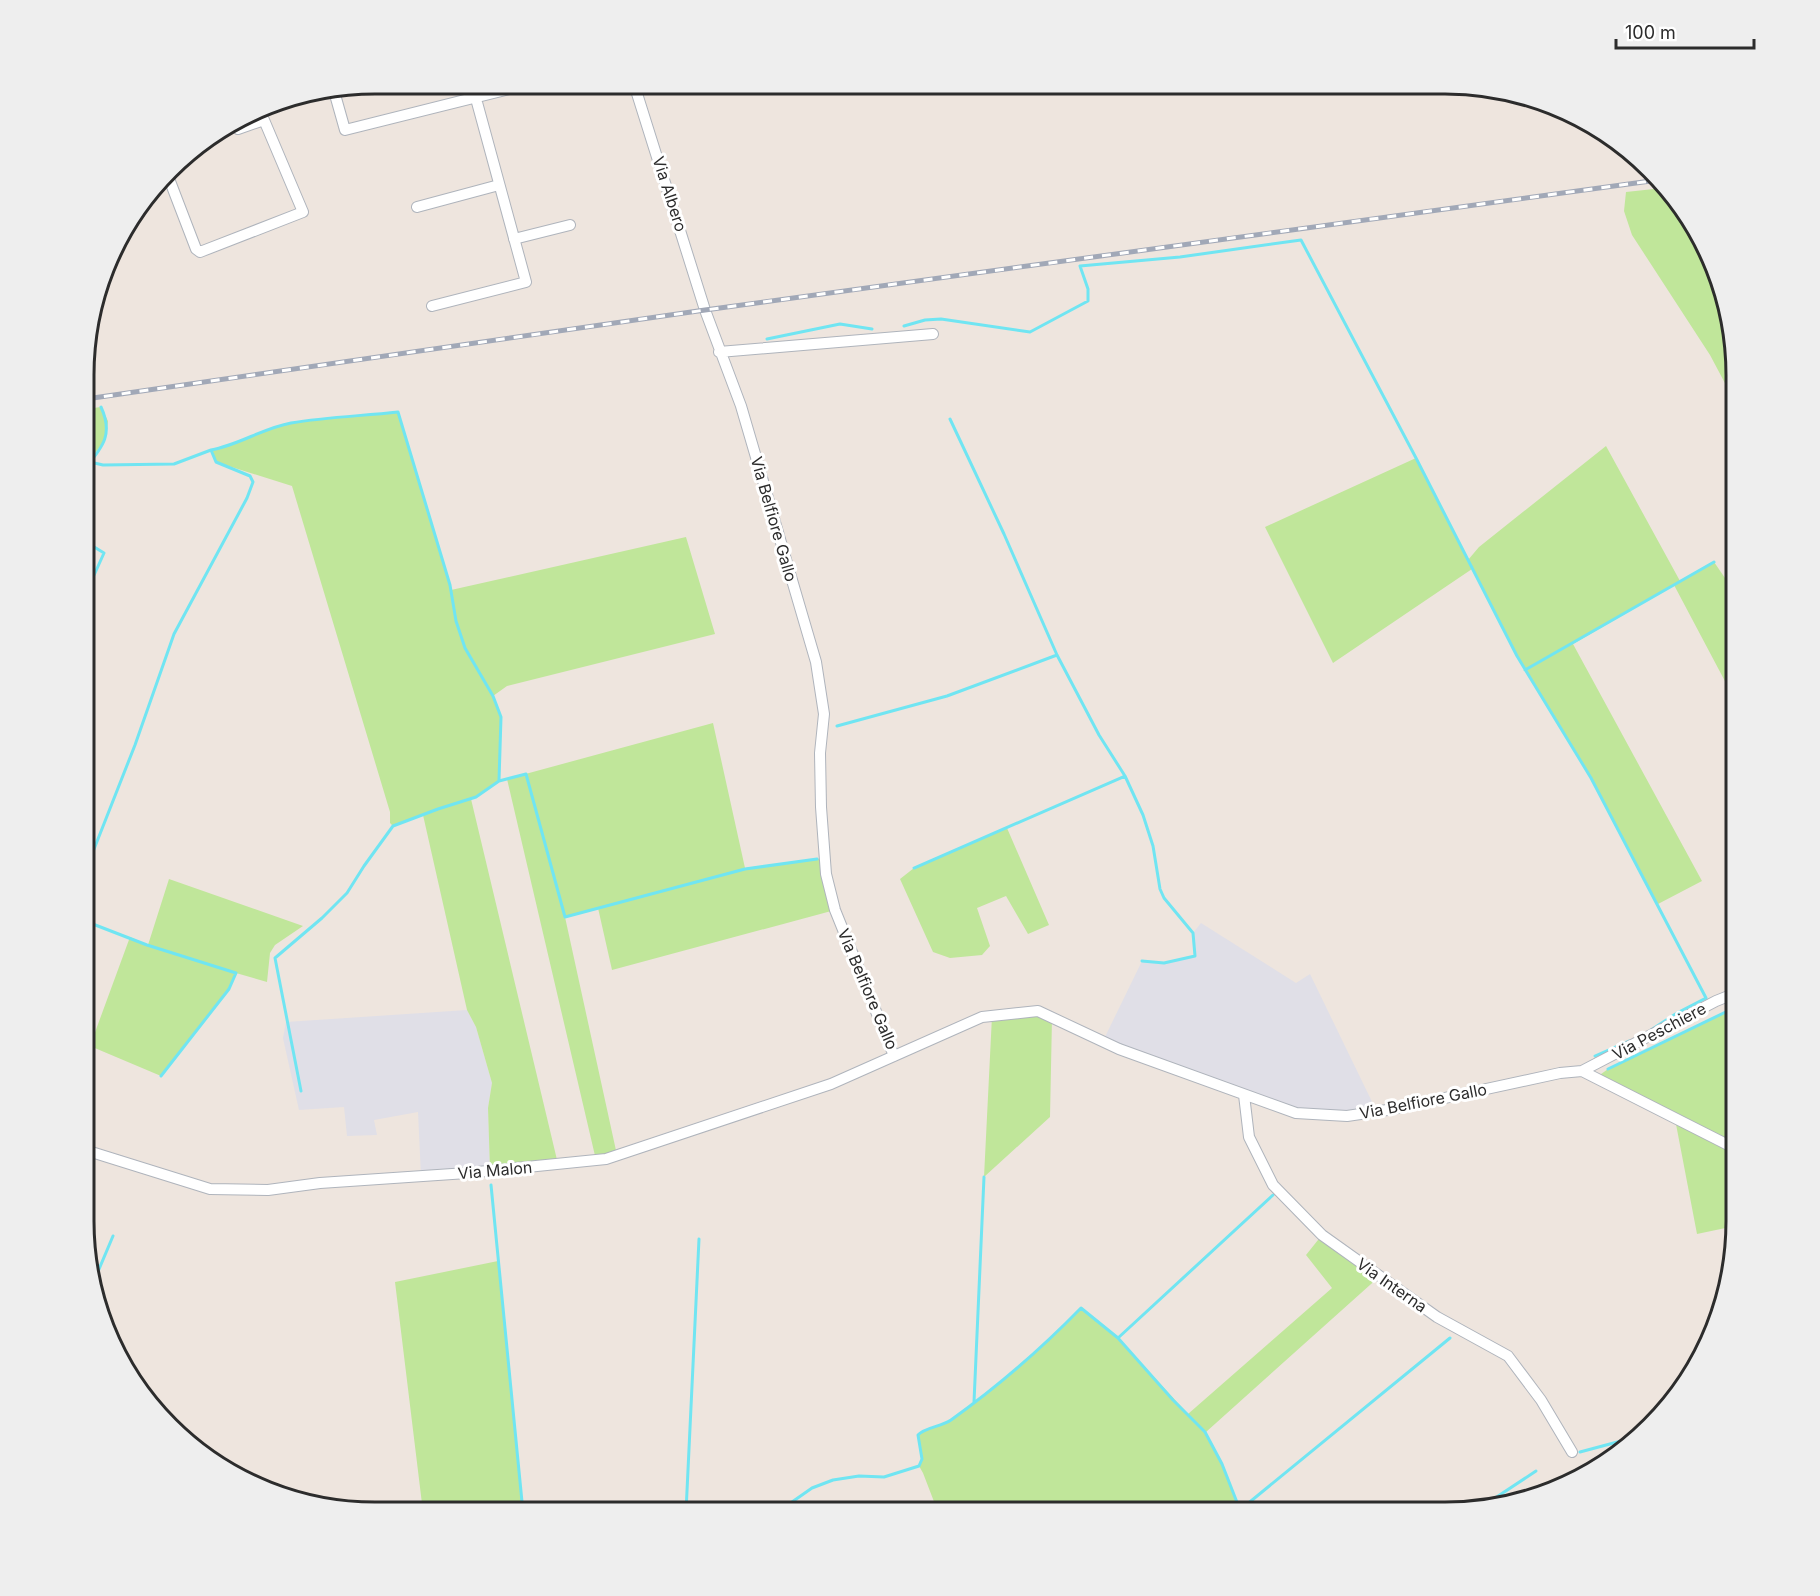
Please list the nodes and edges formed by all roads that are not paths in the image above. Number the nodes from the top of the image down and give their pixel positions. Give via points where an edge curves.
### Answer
1 (474, 94) edge
2 (490, 94) edge
3 (637, 94) edge
4 (336, 98) edge
5 (475, 98) junction
6 (248, 126) edge
7 (171, 183) edge
8 (500, 185) junction
9 (417, 207) dead end
10 (570, 225) dead end
11 (514, 239) junction
12 (704, 305) joint
13 (432, 306) dead end
14 (933, 334) dead end
15 (719, 352) junction
16 (1726, 996) edge
17 (894, 1056) junction
18 (1582, 1071) junction
19 (1560, 1073) joint
20 (1244, 1095) junction
21 (1726, 1144) edge
22 (94, 1153) edge
23 (1572, 1452) dead end

1 - 5 street
2 - 5 street
3 - 12 street, Via Albero
4 - 5 street via 345,130
5 - 8 street
6 - 7 street via 264,120 303,212 200,252
8 - 9 street
8 - 11 street
10 - 11 street
11 - 13 street via 526,282
12 - 15 street, Via Belfiore Gallo
14 - 15 street
15 - 17 street, Via Belfiore Gallo via 741,406 816,662 824,714 820,753 824,858 833,901
16 - 18 street, Via Peschiere
17 - 20 street, Via Belfiore Gallo via 982,1017 1038,1011 1119,1048
17 - 22 street, Via Malon via 831,1084 606,1159 268,1190 210,1189
18 - 19 street, Via Peschiere
18 - 21 street, Via Peschiere
19 - 20 street, Via Belfiore Gallo via 1347,1116 1296,1113
20 - 23 street, Via Interna via 1250,1137 1273,1185 1322,1235 1437,1317 1508,1356

